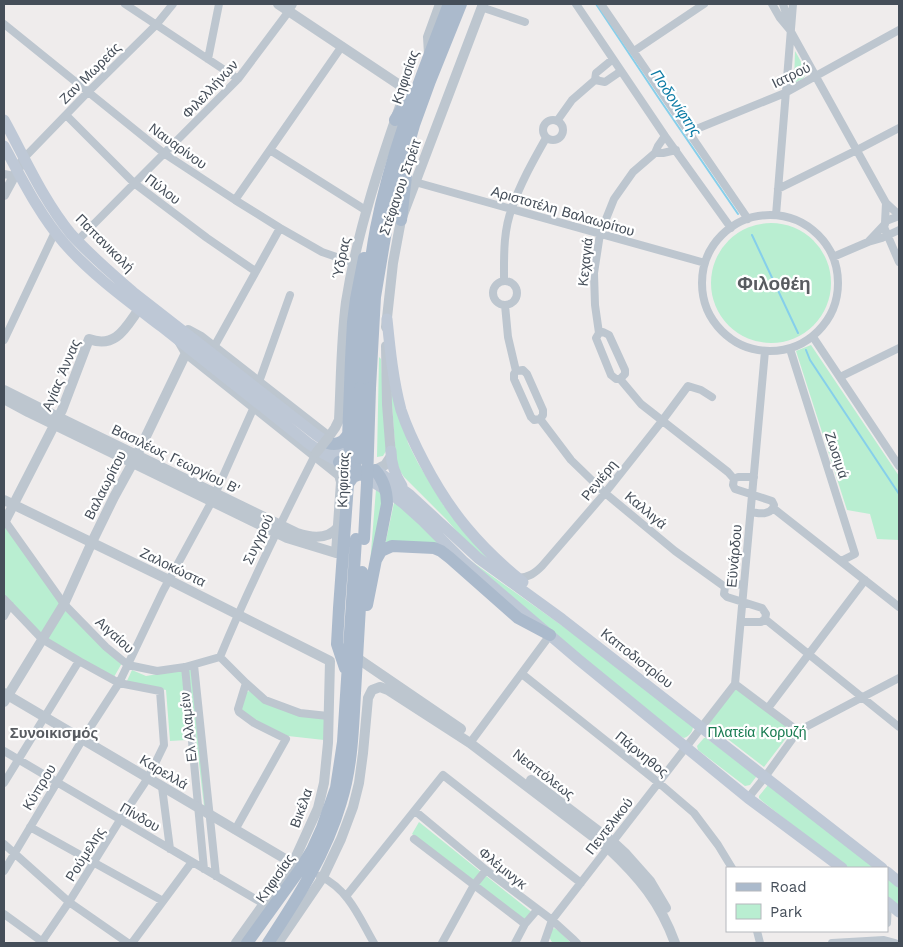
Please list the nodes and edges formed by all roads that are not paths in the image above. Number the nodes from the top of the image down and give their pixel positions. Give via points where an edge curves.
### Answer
1 (124, 4) edge
2 (173, 4) edge
3 (220, 4) edge
4 (278, 4) edge
5 (440, 4) edge
6 (449, 4) edge
7 (461, 4) edge
8 (576, 4) edge
9 (601, 4) edge
10 (704, 4) edge
11 (772, 4) edge
12 (783, 4) edge
13 (793, 4) edge
14 (482, 5) edge
15 (291, 7) edge
16 (525, 22) dead end
17 (4, 24) edge
18 (156, 25) junction
19 (790, 30) junction
20 (899, 30) edge
21 (342, 46) junction
22 (634, 50) junction
23 (429, 55) junction
24 (208, 59) junction
25 (613, 59) junction
26 (621, 71) junction
27 (816, 77) junction
28 (238, 79) junction
29 (595, 80) junction
30 (88, 92) junction
31 (410, 92) junction
32 (785, 94) junction
33 (66, 115) junction
34 (4, 120) edge
35 (395, 120) joint
36 (557, 121) junction
37 (899, 128) edge
38 (689, 132) junction
39 (665, 136) junction
40 (546, 138) junction
41 (4, 146) edge
42 (408, 146) junction
43 (270, 150) junction
44 (676, 150) junction
45 (857, 150) junction
46 (655, 153) junction
47 (165, 154) junction
48 (24, 158) junction
49 (12, 173) edge
50 (415, 182) junction
51 (134, 184) junction
52 (778, 188) junction
53 (4, 195) edge
54 (235, 200) junction
55 (886, 203) junction
56 (511, 209) junction
57 (367, 211) junction
58 (776, 215) junction
59 (899, 215) edge
60 (748, 219) junction
61 (401, 220) junction
62 (885, 224) junction
63 (280, 228) junction
64 (730, 228) junction
65 (376, 230) junction
66 (899, 230) edge
67 (55, 232) junction
68 (600, 234) junction
69 (887, 236) junction
70 (78, 240) junction
71 (868, 242) junction
72 (833, 257) junction
73 (899, 262) edge
74 (354, 263) junction
75 (705, 263) junction
76 (255, 271) junction
77 (504, 281) junction
78 (290, 294) dead end
79 (505, 305) junction
80 (139, 309) junction
81 (387, 319) junction
82 (172, 321) junction
83 (599, 333) junction
84 (813, 337) junction
85 (4, 340) edge
86 (178, 340) junction
87 (214, 347) junction
88 (899, 348) edge
89 (790, 349) junction
90 (764, 351) junction
91 (186, 353) junction
92 (516, 371) junction
93 (840, 377) junction
94 (620, 379) junction
95 (259, 382) junction
96 (365, 388) junction
97 (4, 390) edge
98 (712, 397) dead end
99 (4, 399) edge
100 (254, 407) junction
101 (540, 420) junction
102 (57, 421) junction
103 (662, 421) junction
104 (349, 432) junction
105 (328, 440) junction
106 (391, 450) junction
107 (315, 454) junction
108 (351, 456) junction
109 (135, 459) junction
110 (339, 462) junction
111 (899, 466) edge
112 (375, 470) junction
113 (360, 474) junction
114 (754, 478) junction
115 (734, 479) junction
116 (344, 481) junction
117 (386, 490) junction
118 (605, 493) junction
119 (410, 495) junction
120 (752, 495) junction
121 (214, 497) junction
122 (4, 500) edge
123 (14, 505) junction
124 (773, 508) junction
125 (750, 512) junction
126 (4, 522) edge
127 (338, 526) junction
128 (278, 529) junction
129 (360, 539) junction
130 (92, 542) junction
131 (336, 553) junction
132 (376, 560) junction
133 (842, 561) junction
134 (518, 578) junction
135 (170, 580) junction
136 (865, 580) junction
137 (744, 584) junction
138 (725, 587) junction
139 (4, 599) edge
140 (742, 603) junction
141 (64, 604) junction
142 (10, 605) junction
143 (899, 607) edge
144 (339, 608) junction
145 (239, 614) junction
146 (4, 616) edge
147 (562, 618) junction
148 (765, 619) junction
149 (741, 622) junction
150 (550, 635) junction
151 (42, 639) junction
152 (357, 653) junction
153 (809, 654) junction
154 (220, 658) junction
155 (78, 661) junction
156 (330, 661) joint
157 (128, 664) junction
158 (194, 665) junction
159 (185, 667) junction
160 (347, 673) junction
161 (522, 674) junction
162 (899, 678) edge
163 (119, 683) junction
164 (246, 684) junction
165 (736, 684) junction
166 (5, 697) edge
167 (862, 698) junction
168 (768, 708) junction
169 (328, 716) junction
170 (44, 717) junction
171 (702, 727) junction
172 (899, 727) edge
173 (798, 731) junction
174 (82, 740) junction
175 (472, 740) junction
176 (686, 747) junction
177 (4, 751) edge
178 (18, 760) junction
179 (765, 777) junction
180 (148, 778) junction
181 (57, 782) junction
182 (659, 783) junction
183 (4, 784) edge
184 (162, 787) junction
185 (748, 798) junction
186 (198, 808) junction
187 (415, 811) junction
188 (210, 814) junction
189 (120, 820) junction
190 (30, 827) junction
191 (235, 830) junction
192 (414, 839) dead end
193 (4, 844) edge
194 (610, 845) junction
195 (170, 849) junction
196 (14, 854) junction
197 (192, 862) junction
198 (94, 863) junction
199 (731, 867) edge
200 (841, 867) edge
201 (881, 867) edge
202 (204, 869) junction
203 (307, 870) junction
204 (486, 870) junction
205 (4, 871) edge
206 (888, 873) edge
207 (216, 876) junction
208 (899, 882) edge
209 (581, 883) junction
210 (474, 885) junction
211 (347, 896) junction
212 (163, 901) junction
213 (69, 902) junction
214 (264, 904) junction
215 (888, 904) edge
216 (537, 910) junction
217 (899, 912) edge
218 (4, 914) edge
219 (552, 920) junction
220 (525, 924) junction
221 (886, 932) edge
222 (884, 940) junction
223 (42, 943) edge
224 (130, 943) edge
225 (236, 943) edge
226 (247, 943) edge
227 (268, 943) edge
228 (278, 943) edge
229 (374, 943) edge
230 (442, 943) edge
231 (515, 943) edge
232 (544, 943) edge
233 (577, 943) edge
234 (675, 943) edge
235 (681, 943) edge
236 (832, 943) edge
237 (895, 943) edge

1 - 18 street
2 - 18 street, Ζαν Μωρεάς
3 - 24 street
4 - 15 street
5 - 23 street via 428,37
6 - 23 main road, Κηφισίας
7 - 42 main road, Κηφισίας via 428,85
8 - 25 street
9 - 22 street
10 - 22 street
11 - 19 street
12 - 19 street
13 - 19 street
14 - 16 street
14 - 50 street, Στέφανου Στρέιτ
15 - 21 street
15 - 28 street, Φιλελλήνων
17 - 30 street, Ναυαρίνου
18 - 24 street
18 - 30 street, Ζαν Μωρεάς
19 - 27 street
19 - 32 street
20 - 27 street, Ιατρού
21 - 31 street
21 - 43 street
22 - 38 street
23 - 31 main road, Κηφισίας
24 - 28 street
25 - 26 street
25 - 29 street, Καλλιγά via 596,73
26 - 29 street, Καλλιγά via 605,82
26 - 39 street
27 - 32 street, Ιατρού
27 - 45 street
28 - 47 street, Φιλελλήνων
29 - 36 street, Καλλιγά via 572,100
30 - 33 street, Ζαν Μωρεάς
30 - 47 street, Ναυαρίνου
31 - 35 main road
31 - 65 main road, Κηφισίας
32 - 38 street, Ιατρού
32 - 52 street
33 - 48 street, Ζαν Μωρεάς
33 - 51 street, Πύλου
34 - 48 main road, Παπανικολή
35 - 57 street, Ύδρας
36 - 40 street, Καλλιγά via 549,120 544,126 542,132
36 - 40 street via 563,129 561,136 553,141
37 - 45 street
38 - 60 street
39 - 44 street
39 - 46 street, Κεχαγιά
40 - 56 street, Καλλιγά
41 - 49 main road
42 - 61 main road
42 - 96 main road, Κηφισίας via 389,213 378,273
43 - 54 street
43 - 57 street
44 - 46 street
44 - 64 street
45 - 52 street
45 - 55 street
46 - 68 street, Κεχαγιά via 633,172 614,199
47 - 51 street, Φιλελλήνων
47 - 54 street, Ναυαρίνου
48 - 49 street
48 - 70 main road, Παπανικολή via 53,209
49 - 53 street
49 - 67 main road
50 - 56 street, Αριστοτέλη Βαλαωρίτου
50 - 61 street, Στέφανου Στρέιτ
51 - 70 street, Φιλελλήνων
51 - 76 street, Πύλου
52 - 58 street
54 - 63 street, Ναυαρίνου
55 - 59 street
55 - 62 street
56 - 68 street, Αριστοτέλη Βαλαωρίτου
56 - 77 street, Καλλιγά via 505,244
57 - 74 street, Ύδρας
58 - 60 street
58 - 72 street via 811,229 824,241
59 - 62 street
60 - 64 street
61 - 81 street, Στέφανου Στρέιτ via 392,263
62 - 69 street
62 - 71 street
63 - 74 street, Ναυαρίνου via 322,252
63 - 76 street
64 - 75 street via 715,243
65 - 96 main road, Κηφισίας via 366,296
65 - 104 main road via 365,253 356,299
66 - 69 street
67 - 80 main road via 75,255
67 - 85 street
68 - 75 street, Αριστοτέλη Βαλαωρίτου
68 - 83 street, Κεχαγιά via 594,273
69 - 71 street
69 - 73 street
70 - 82 main road, Παπανικολή via 133,292
71 - 72 street
72 - 84 street via 839,281 835,306 827,322
74 - 105 street, Ύδρας via 346,302 339,420
75 - 90 street via 702,291 712,320 734,342
76 - 87 street
77 - 79 street, Καλλιγά via 496,285 493,292 497,302
77 - 79 street via 511,282 517,290 516,299
78 - 95 street
79 - 92 street, Καλλιγά
80 - 86 main road
80 - 102 street, Αγίας Άννας via 117,337 102,342 89,339
81 - 106 street, Στέφανου Στρέιτ
81 - 134 main road via 394,378 413,442 436,486 460,521
82 - 87 street, Παπανικολή
82 - 105 main road, Παπανικολή
83 - 94 street, Κεχαγιά via 596,340 612,375
83 - 94 street via 609,335 625,372
84 - 89 street
84 - 93 street
86 - 91 street
86 - 110 main road via 308,443
87 - 95 street, Παπανικολή
88 - 93 street
89 - 90 street
89 - 133 street, Ζωσιμά via 855,554
90 - 114 street, Εϋνάρδου
91 - 100 street
91 - 109 street, Βαλαωρίτου
92 - 101 street, Καλλιγά via 514,379 530,417
92 - 101 street, Καλλιγά via 523,370 527,374 543,413
93 - 111 street
94 - 103 street, Κεχαγιά via 641,404
95 - 105 street, Παπανικολή
96 - 129 main road, Κηφισίας, bridge via 367,483
97 - 102 street, Βασιλέως Γεωργίου Β'
98 - 103 street, Ρενιέρη via 688,386
99 - 102 street, Βασιλέως Γεωργίου Β'
100 - 107 street
100 - 121 street, Κύπρου
101 - 118 street, Καλλιγά via 571,460
102 - 109 street, Βασιλέως Γεωργίου Β'
102 - 123 street
103 - 115 street, Κεχαγιά
103 - 118 street, Ρενιέρη
104 - 105 main road via 341,443 332,444
104 - 108 main road
105 - 107 street, Συγγρού, bridge
105 - 108 main road, Παπανικολή
106 - 112 street via 385,465
106 - 119 main road via 396,475
107 - 116 street
107 - 128 street, Συγγρού
108 - 112 main road, Παπανικολή
108 - 113 main road
109 - 121 street, Βασιλέως Γεωργίου Β'
109 - 130 street, Βαλαωρίτου
110 - 113 main road
110 - 116 main road via 346,472
112 - 113 main road
112 - 117 main road
112 - 119 main road, Καποδιστρίου
113 - 116 main road
113 - 117 main road
114 - 115 street via 740,476
114 - 120 street, Εϋνάρδου
115 - 120 street, Κεχαγιά via 735,489
116 - 127 street, Κηφισίας
116 - 144 main road
117 - 132 main road
117 - 150 main road
118 - 134 street, Ρενιέρη via 534,574
118 - 138 street, Καλλιγά
119 - 147 main road, Καποδιστρίου via 478,558
120 - 124 street, Κεχαγιά via 770,500
120 - 125 street, Εϋνάρδου
121 - 128 street, Βασιλέως Γεωργίου Β'
121 - 135 street, Κύπρου
122 - 123 street, Ζαλοκώστα
123 - 126 street
123 - 130 street, Ζαλοκώστα
124 - 125 street via 766,513
124 - 133 street, Κεχαγιά
125 - 137 street, Εϋνάρδου
126 - 141 street, Αιγαίου
127 - 128 street, Βασιλέως Γεωργίου Β' via 332,533 317,537
127 - 131 street, Κηφισίας
128 - 131 street, Βασιλέως Γεωργίου Β' via 293,540
128 - 145 street, Συγγρού
129 - 152 main road, Κηφισίας
129 - 160 main road, Κηφισίας
130 - 135 street, Ζαλοκώστα
130 - 141 street, Βαλαωρίτου
131 - 144 main road via 335,581
132 - 150 main road via 381,551 392,546 434,548 450,558 518,618
132 - 152 main road
133 - 136 street, Κεχαγιά
134 - 147 main road via 548,601
135 - 145 street, Ζαλοκώστα
135 - 157 street, Κύπρου
136 - 143 street, Κεχαγιά
136 - 153 street
137 - 138 street
137 - 140 street, Εϋνάρδου
138 - 140 street, Καλλιγά via 727,597
139 - 142 street
140 - 148 street, Καλλιγά via 764,610
140 - 149 street, Εϋνάρδου
141 - 151 street, Βαλαωρίτου
141 - 157 street, Αιγαίου via 106,647
142 - 146 street
142 - 151 street
144 - 160 main road via 337,644
145 - 154 street, Συγγρού
145 - 156 street, Ζαλοκώστα
147 - 171 main road, Καποδιστρίου
148 - 149 street
148 - 153 street, Καλλιγά
149 - 165 street, Εϋνάρδου
150 - 161 street
150 - 176 main road
151 - 155 street
151 - 166 street, Βαλαωρίτου
152 - 175 street, Νεαπόλεως
152 - 203 main road, Κηφισίας via 352,743 344,790 331,830
153 - 167 street, Καλλιγά
153 - 168 street
154 - 158 street, Αιγαίου
154 - 164 street
155 - 163 street
155 - 170 street
156 - 169 street, Βικέλα
157 - 159 street, Αιγαίου via 157,671
157 - 163 street, Κύπρου
158 - 159 street, Αιγαίου
158 - 188 street, Ελ Αλαμέιν
159 - 186 street, Ελ Αλαμέιν
160 - 203 main road, Κηφισίας via 343,742 336,788
161 - 175 street
161 - 182 street, Πάρνηθος
162 - 167 street
163 - 174 street, Κύπρου
163 - 180 street, Ρούμελης via 160,690 164,745
164 - 169 street via 265,700 300,713
164 - 191 street via 239,712 286,739
165 - 168 street
165 - 171 street
166 - 170 street, Καρελλά
167 - 172 street, Καλλιγά
167 - 173 street
168 - 173 street
169 - 203 street, Βικέλα via 324,783
170 - 174 street, Καρελλά
170 - 178 street
171 - 176 street
171 - 179 main road, Καποδιστρίου
173 - 179 street
174 - 180 street, Καρελλά
174 - 181 street, Κύπρου
175 - 194 street, Νεαπόλεως
175 - 203 street, Νεαπόλεως via 383,687 370,692 354,807 341,839
176 - 182 street, Πεντελικού
176 - 185 main road
177 - 178 street, Πίνδου
178 - 181 street, Πίνδου
178 - 183 street
179 - 185 street
179 - 201 main road, Καποδιστρίου
180 - 184 street, Καρελλά
180 - 189 street, Ρούμελης
181 - 189 street, Πίνδου
181 - 190 street, Κύπρου
182 - 194 street, Πεντελικού
182 - 199 street, Πάρνηθος via 694,812
184 - 186 street, Καρελλά
184 - 195 street
185 - 200 main road
186 - 188 street, Καρελλά
186 - 202 street, Ελ Αλαμέιν
187 - 204 street, Φλέμινγκ
187 - 209 street via 443,775
187 - 211 street
188 - 191 street, Καρελλά
188 - 207 street, Ελ Αλαμέιν
189 - 195 street, Πίνδου
189 - 198 street, Ρούμελης
190 - 196 street, Κύπρου
190 - 198 street
191 - 203 street, Καρελλά
192 - 210 street
193 - 196 street
194 - 209 street, Πεντελικού
194 - 234 street, Νεαπόλεως via 643,884 663,915
194 - 235 street, Νεαπόλεως via 626,854 655,888
195 - 197 street, Πίνδου
196 - 205 street, Κύπρου
196 - 213 street
197 - 202 street, Πίνδου
197 - 212 street
198 - 212 street
198 - 213 street, Ρούμελης
202 - 207 street, Πίνδου
203 - 211 street via 330,881
203 - 214 street, Βικέλα
203 - 226 main road, Κηφισίας
203 - 227 main road, Κηφισίας via 300,894
203 - 228 street
204 - 210 street
204 - 216 street, Φλέμινγκ
206 - 208 main road
207 - 214 street, Πίνδου
209 - 219 street, Πεντελικού
210 - 220 street
210 - 230 street
211 - 229 street
212 - 224 street
213 - 223 street, Ρούμελης
213 - 224 street
214 - 225 street, Βικέλα
215 - 217 main road
216 - 219 street, Φλέμινγκ
216 - 220 street
218 - 223 street
219 - 232 street, Πεντελικού
219 - 233 street, Φλέμινγκ
220 - 231 street
221 - 222 street
222 - 236 street
222 - 237 street

